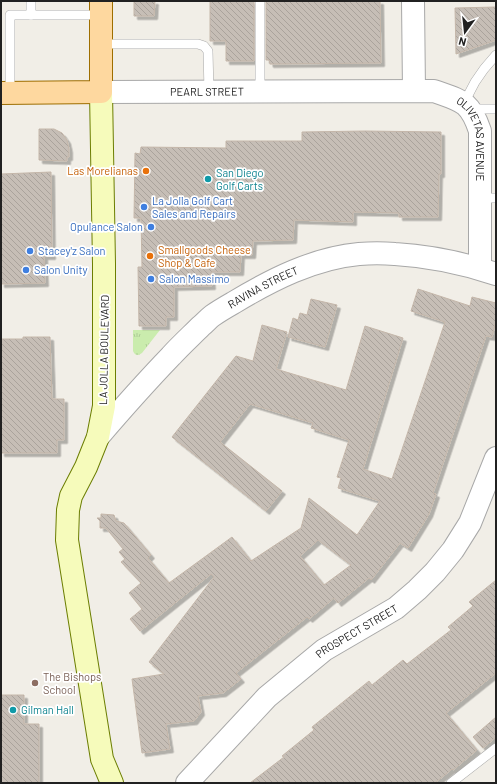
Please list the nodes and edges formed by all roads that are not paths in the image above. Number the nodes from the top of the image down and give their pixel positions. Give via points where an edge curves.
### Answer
1 (31, 1) edge
2 (260, 1) edge
3 (413, 1) edge
4 (101, 8) edge
5 (5, 15) edge
6 (31, 15) junction
7 (102, 44) junction
8 (496, 55) edge
9 (414, 91) junction
10 (101, 92) junction
11 (209, 92) junction
12 (260, 92) junction
13 (5, 93) edge
14 (467, 106) junction
15 (496, 109) edge
16 (488, 198) edge
17 (488, 271) edge
18 (98, 437) junction
19 (496, 458) edge
20 (496, 748) edge
21 (112, 783) edge
22 (187, 783) edge
23 (451, 783) edge

1 - 6 lane
2 - 12 lane
3 - 9 street
4 - 6 lane
4 - 7 main road, LA JOLLA BOULEVARD
5 - 6 lane
5 - 13 lane
7 - 10 main road, LA JOLLA BOULEVARD
7 - 11 lane via 204,46 208,51
8 - 14 lane via 475,82
9 - 12 street, PEARL STREET
9 - 14 street, OLIVETAS AVENUE via 434,91
10 - 11 street, PEARL STREET
10 - 13 main road, PEARL STREET
10 - 18 main road, LA JOLLA BOULEVARD via 104,406
11 - 12 street, PEARL STREET
14 - 15 lane
14 - 16 street, OLIVETAS AVENUE via 476,118 480,131
16 - 17 street, OLIVETAS AVENUE
17 - 18 street, RAVINA STREET via 444,260 378,253 337,257 279,278 212,316 186,340
18 - 21 main road, LA JOLLA BOULEVARD via 71,496 67,540 102,759
19 - 22 street, PROSPECT STREET via 470,523 453,550 418,590 396,608 324,650 267,697
20 - 23 lane

